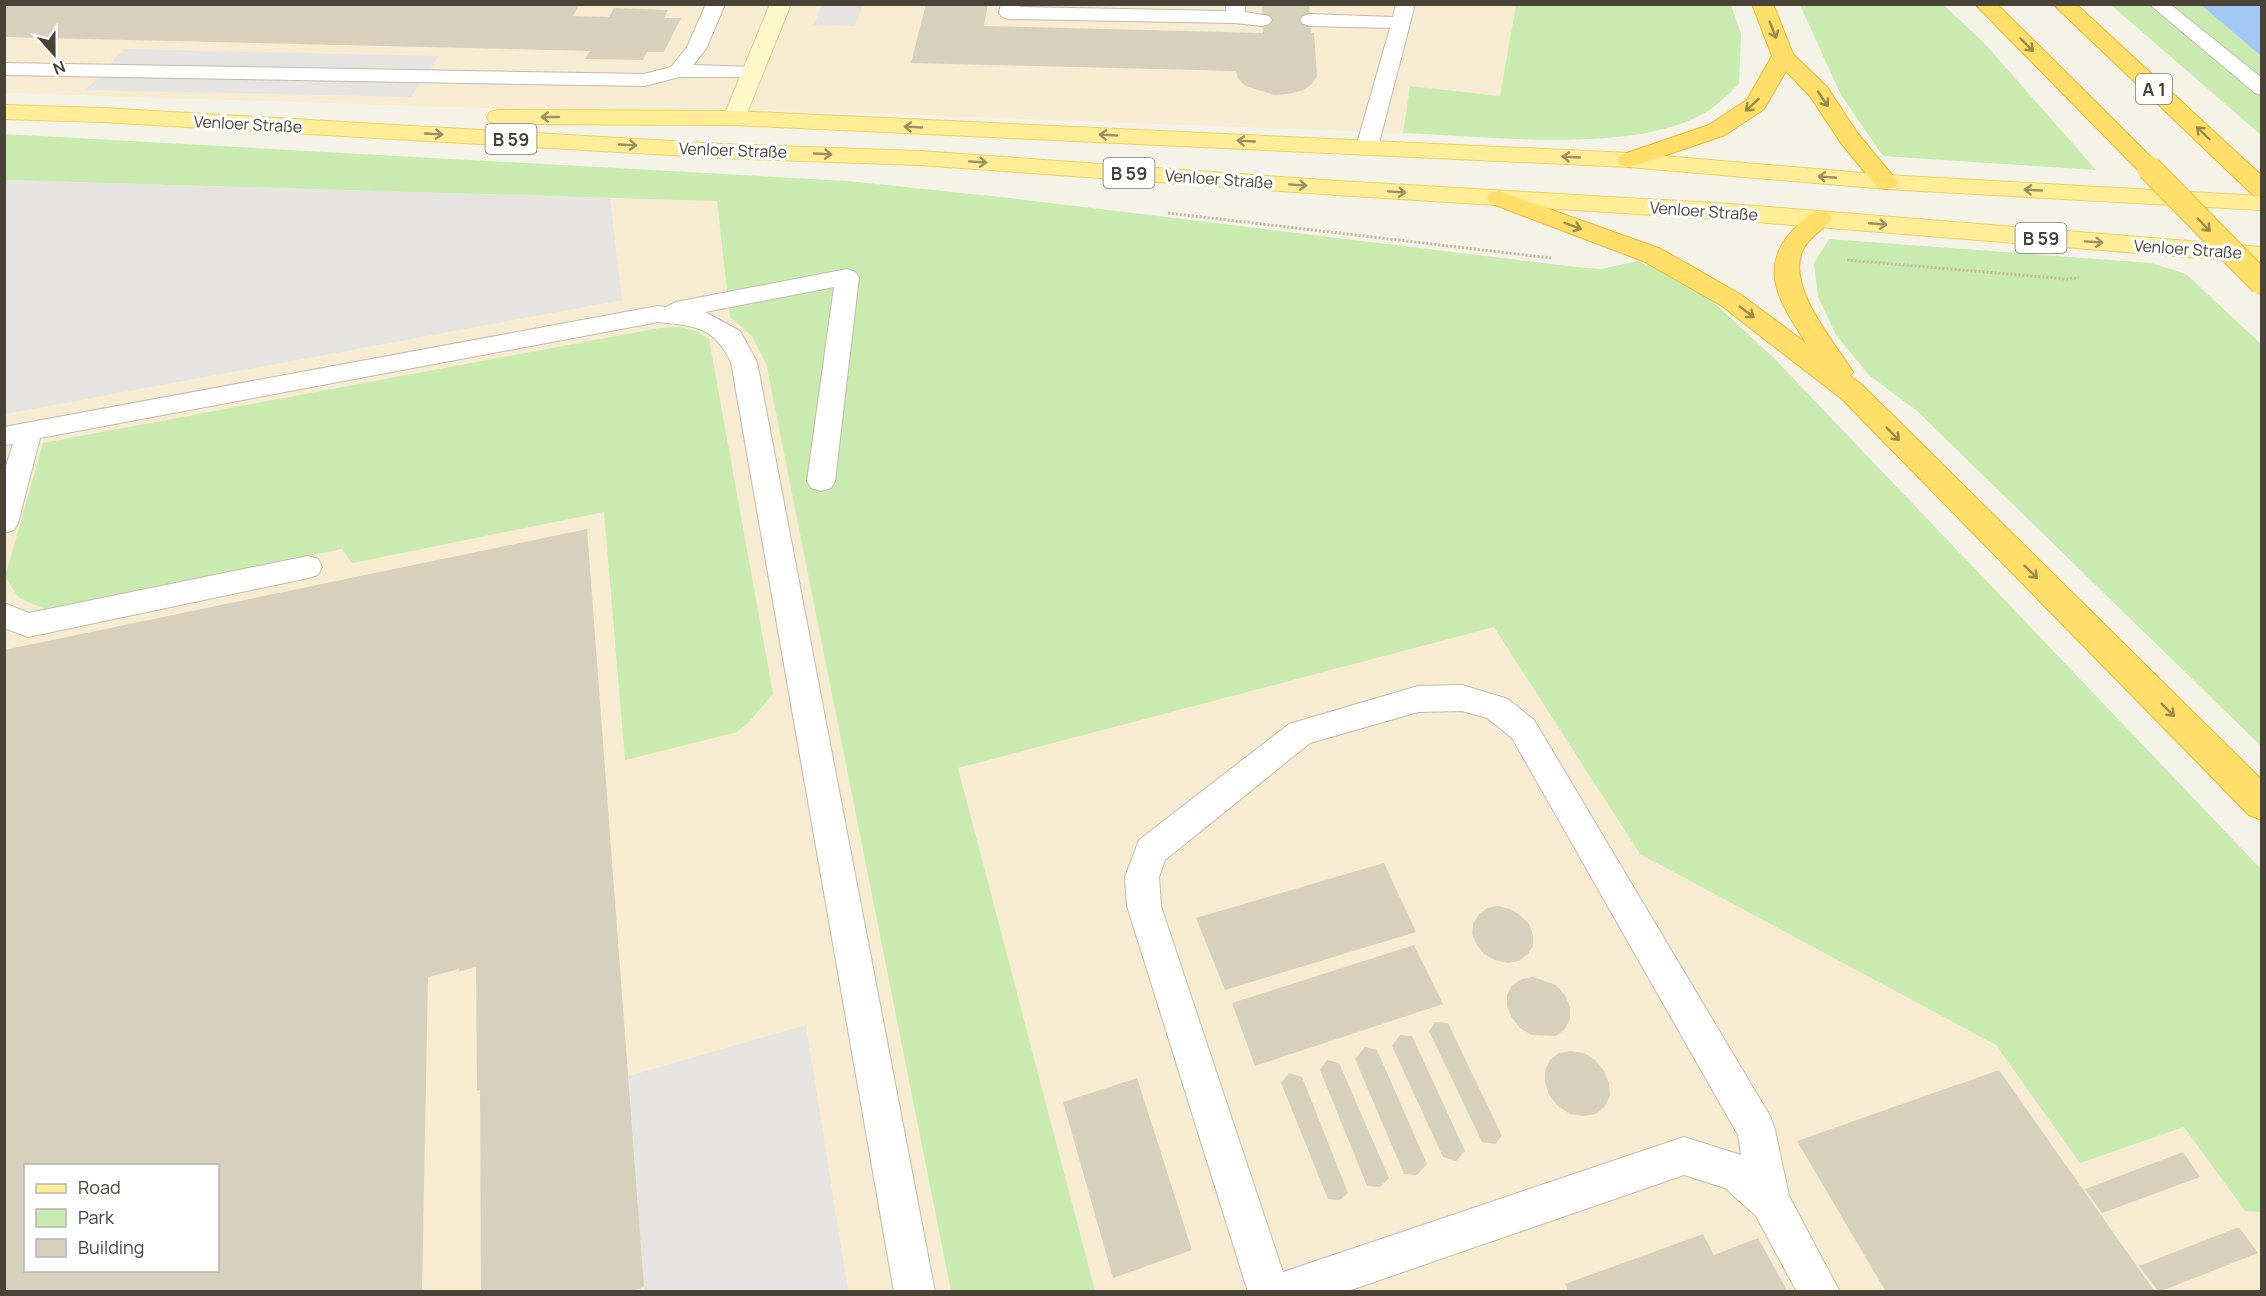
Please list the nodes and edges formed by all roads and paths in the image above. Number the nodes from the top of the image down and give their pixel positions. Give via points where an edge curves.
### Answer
1 (716, 4) edge
2 (781, 4) edge
3 (1011, 4) edge
4 (1762, 4) edge
5 (1985, 4) edge
6 (2063, 4) edge
7 (2158, 4) edge
8 (1235, 11) edge
9 (1404, 14) edge
10 (1262, 20) dead end
11 (1310, 20) dead end
12 (1783, 56) junction
13 (4, 69) edge
14 (678, 71) junction
15 (753, 73) junction
16 (2262, 88) edge
17 (4, 112) edge
18 (103, 115) junction
19 (734, 118) junction
20 (1367, 147) junction
21 (722, 151) junction
22 (1629, 160) junction
23 (1886, 182) junction
24 (2253, 182) edge
25 (1499, 198) junction
26 (2262, 203) edge
27 (1820, 218) junction
28 (1965, 232) junction
29 (2262, 255) edge
30 (2262, 283) edge
31 (658, 314) junction
32 (1852, 392) junction
33 (17, 434) edge
34 (821, 481) dead end
35 (4, 523) edge
36 (308, 567) dead end
37 (4, 615) edge
38 (2262, 804) edge
39 (1770, 1202) junction
40 (915, 1292) edge
41 (1269, 1292) edge
42 (1284, 1292) edge
43 (1820, 1292) edge

1 - 14 lane via 696,49
2 - 15 street
3 - 8 lane via 1009,13
4 -> 12 highway
5 -> 30 highway, bridge
24 -> 6 highway, A 1
7 - 16 lane
8 - 10 lane
9 - 11 lane
9 - 20 lane
12 -> 22 highway via 1756,104 1747,111 1717,130
12 -> 23 highway via 1819,92 1849,138
13 - 14 lane via 645,80
14 - 15 lane
15 - 19 street
17 - 18 main road, Venloer Straße / B 59
19 -> 18 main road, Venloer Straße / B 59
18 -> 21 main road, Venloer Straße / B 59
20 -> 19 main road, Venloer Straße / B 59
19 - 21 main road
22 -> 20 main road, Venloer Straße / B 59
21 -> 25 main road, Venloer Straße / B 59 via 919,158
23 -> 22 main road, Venloer Straße / B 59
26 -> 23 main road, Venloer Straße / B 59
23 - 27 main road
23 - 28 main road
25 - 27 main road, Venloer Straße / B 59
25 -> 32 highway via 1652,255 1731,300
27 -> 28 main road, Venloer Straße / B 59
27 - 32 highway via 1787,254 1786,280 1801,314
28 -> 29 main road, Venloer Straße / B 59
31 - 33 lane
31 - 34 lane via 848,278
31 - 40 lane via 701,319 731,337 744,362
32 -> 38 highway
33 - 35 lane
36 - 37 lane via 28,625
39 - 41 lane via 1756,1130 1523,729 1497,708 1462,698 1418,699 1300,733 1151,851 1142,877 1144,906
39 - 42 lane via 1736,1172 1684,1156
39 - 43 lane

